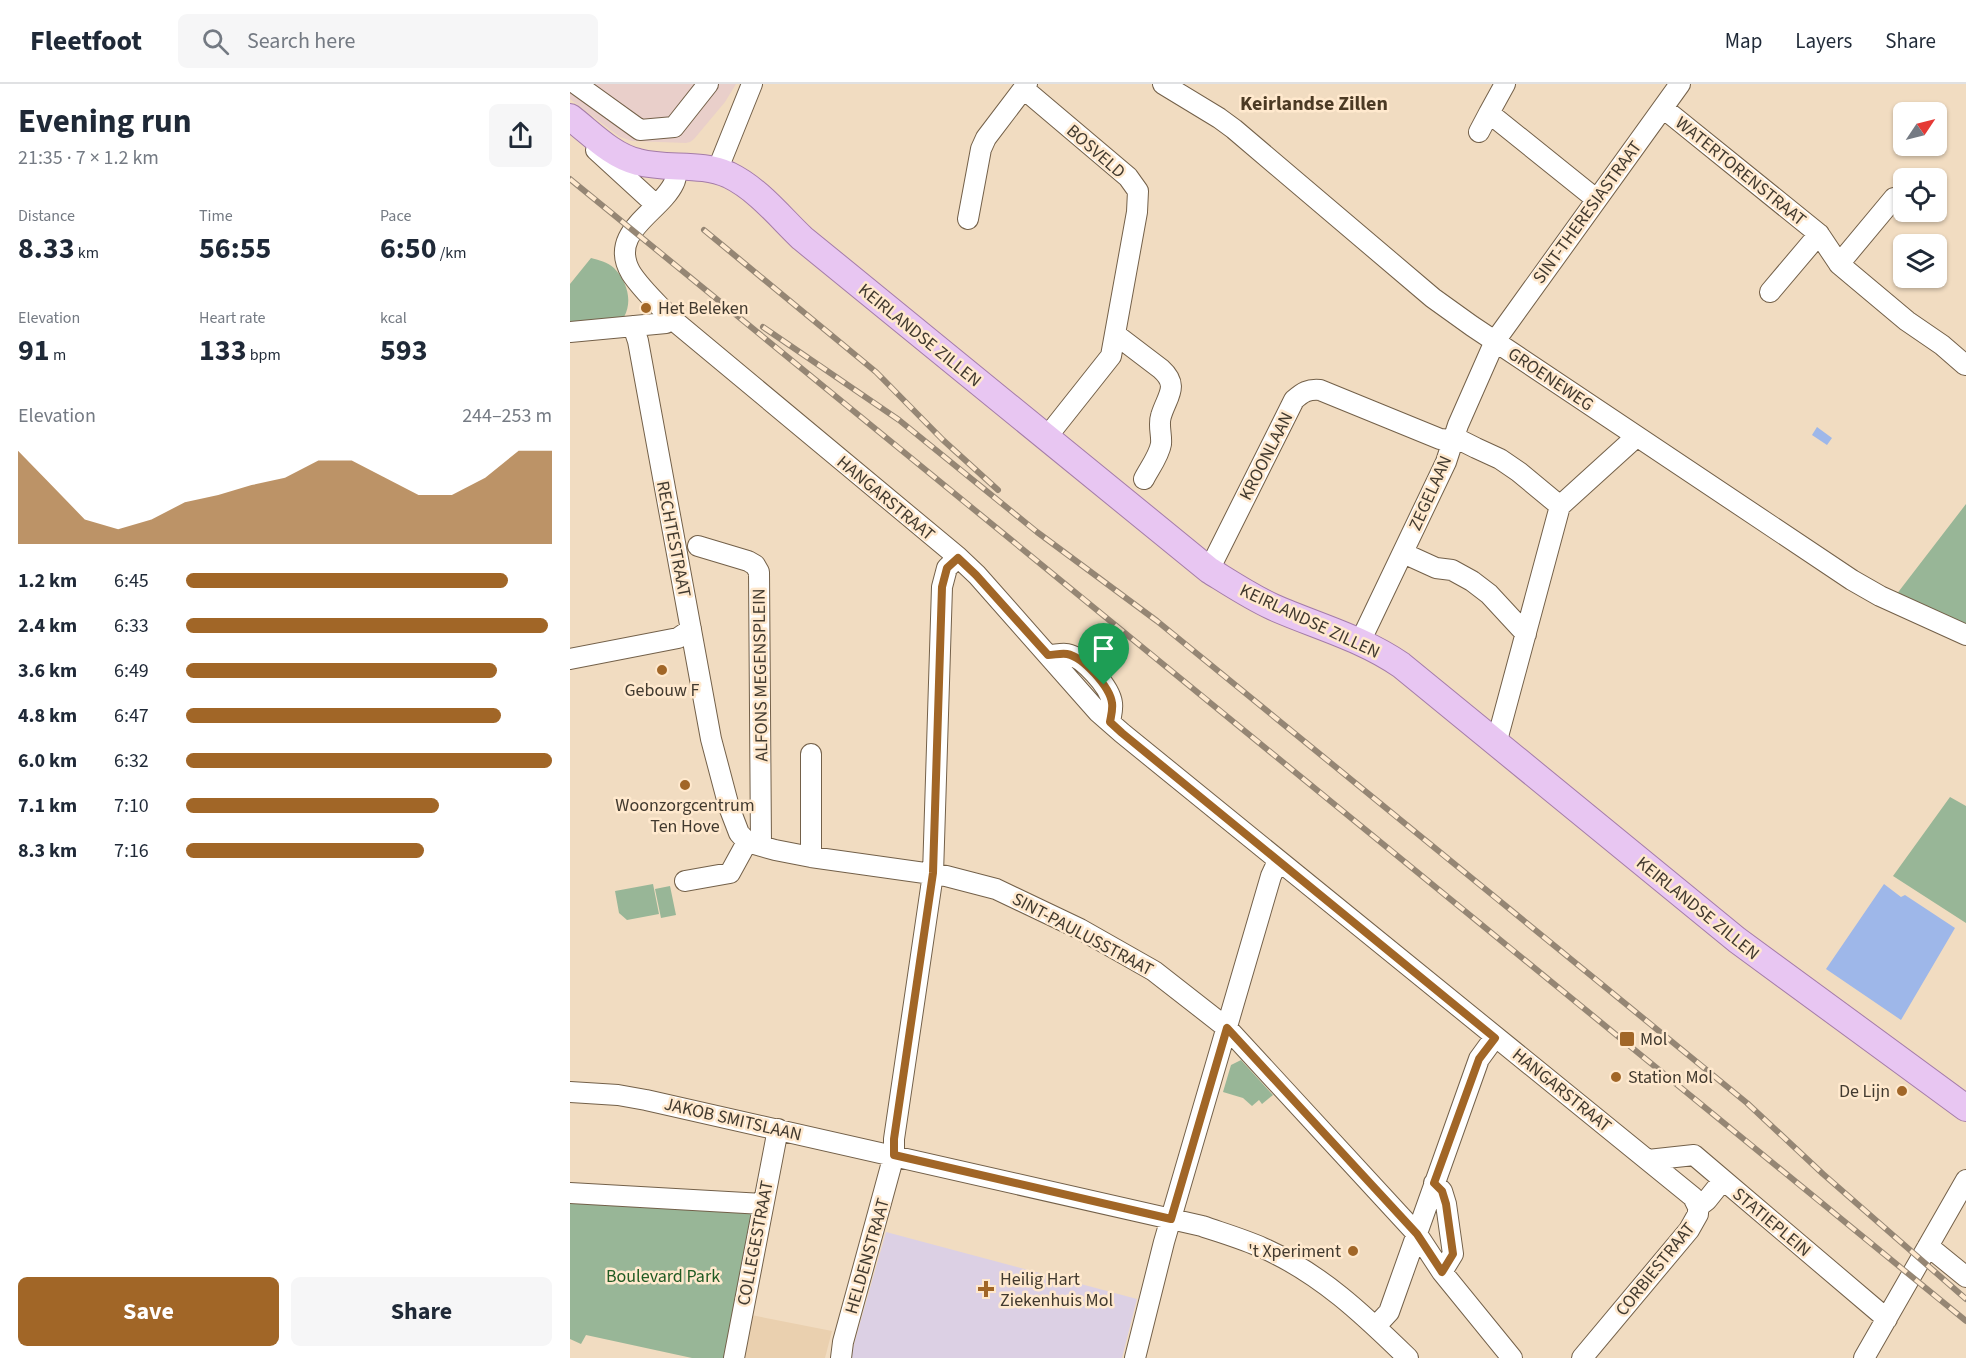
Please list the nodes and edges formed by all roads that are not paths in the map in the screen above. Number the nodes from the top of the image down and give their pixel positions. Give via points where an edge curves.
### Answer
1 (576, 84) edge
2 (708, 84) edge
3 (752, 84) edge
4 (1163, 84) edge
5 (1505, 84) edge
6 (1680, 84) edge
7 (1025, 87) edge
8 (1663, 108) junction
9 (1489, 113) junction
10 (570, 117) edge
11 (570, 128) edge
12 (1479, 132) dead end
13 (677, 165) junction
14 (717, 171) junction
15 (1893, 199) edge
16 (1596, 200) junction
17 (656, 206) junction
18 (968, 219) dead end
19 (1819, 234) junction
20 (1839, 264) junction
21 (1770, 292) dead end
22 (672, 319) junction
23 (633, 326) junction
24 (570, 332) edge
25 (1115, 334) junction
26 (1495, 341) junction
27 (1965, 364) edge
28 (1636, 437) junction
29 (1046, 438) junction
30 (1452, 440) junction
31 (1144, 479) dead end
32 (1560, 506) junction
33 (698, 546) dead end
34 (1406, 547) junction
35 (958, 558) junction
36 (1209, 570) junction
37 (1489, 594) junction
38 (1532, 614) junction
39 (691, 629) junction
40 (1526, 634) junction
41 (1966, 635) edge
42 (1360, 642) junction
43 (570, 659) edge
44 (1496, 744) junction
45 (811, 754) dead end
46 (754, 844) junction
47 (811, 857) junction
48 (1278, 861) junction
49 (933, 873) junction
50 (686, 881) dead end
51 (1227, 1028) junction
52 (1495, 1038) junction
53 (570, 1092) edge
54 (1966, 1108) edge
55 (778, 1129) junction
56 (894, 1155) junction
57 (1648, 1160) junction
58 (1723, 1180) junction
59 (1966, 1180) edge
60 (1434, 1183) junction
61 (570, 1193) edge
62 (763, 1204) junction
63 (1698, 1206) junction
64 (1171, 1219) junction
65 (1417, 1234) junction
66 (1928, 1246) junction
67 (1442, 1272) junction
68 (1966, 1277) edge
69 (1887, 1319) junction
70 (1376, 1326) junction
71 (734, 1358) edge
72 (841, 1358) edge
73 (1135, 1358) edge
74 (1408, 1358) edge
75 (1512, 1358) edge
76 (1582, 1358) edge
77 (1864, 1358) edge

1 - 2 street via 640,130 674,127
3 - 14 street
4 - 26 street, GROENEWEG via 1226,124 1433,298
5 - 9 street
6 - 8 street, SINT-THERESIASTRAAT
7 - 18 street, BOSVELD via 983,143
7 - 25 street, BOSVELD via 1128,177 1138,191
8 - 16 street, SINT-THERESIASTRAAT
8 - 19 street, WATERTORENSTRAAT
9 - 12 street
9 - 16 street
10 - 13 main road, KEIRLANDSE ZILLEN via 616,153 641,163
11 - 17 street
13 - 14 main road, KEIRLANDSE ZILLEN
13 - 17 street, HANGARSTRAAT via 673,186
14 - 29 main road, KEIRLANDSE ZILLEN via 750,189 802,238
15 - 20 street
16 - 26 street, SINT-THERESIASTRAAT
17 - 22 street, HANGARSTRAAT via 629,237 625,249 634,277
19 - 20 street, WATERTORENSTRAAT
19 - 21 street, WATERTORENSTRAAT
20 - 27 street, WATERTORENSTRAAT
22 - 23 street
22 - 35 street, HANGARSTRAAT
23 - 24 street
23 - 39 street, RECHTESTRAAT
25 - 29 street, BOSVELD via 1107,363
25 - 31 street via 1168,375 1172,385 1160,418 1161,445
26 - 28 street, GROENEWEG
26 - 30 street, ZEGELAAN
28 - 32 street
28 - 41 street, GROENEWEG via 1852,580
29 - 36 main road, KEIRLANDSE ZILLEN
30 - 32 street, KROONLAAN via 1500,459
30 - 34 street, ZEGELAAN via 1446,462
30 - 36 street, KROONLAAN via 1440,439 1320,390 1305,391 1294,400
32 - 38 street
33 - 46 street, ALFONS MEGENSPLEIN via 748,561 759,572
34 - 37 street via 1444,561
34 - 42 street, ZEGELAAN
35 - 48 street, HANGARSTRAAT via 1110,722
35 - 49 street, HELDENSTRAAT via 947,568 942,587
36 - 42 main road, KEIRLANDSE ZILLEN via 1273,607
37 - 38 street
37 - 40 street
38 - 40 street
39 - 43 street via 678,638
39 - 46 street via 718,769 739,833
40 - 44 street
42 - 44 main road, KEIRLANDSE ZILLEN via 1401,665
44 - 54 main road, KEIRLANDSE ZILLEN via 1746,947
45 - 47 street
46 - 47 street, SINT-PAULUSSTRAAT
46 - 50 street via 730,873
47 - 49 street, SINT-PAULUSSTRAAT
48 - 51 street
48 - 52 street, HANGARSTRAAT
49 - 51 street, SINT-PAULUSSTRAAT via 996,889 1080,929 1154,971
49 - 56 street, HELDENSTRAAT
51 - 64 street
51 - 65 street, SINT-PAULUSSTRAAT
52 - 57 street, HANGARSTRAAT
52 - 60 street via 1479,1059
53 - 55 street, JAKOB SMITSLAAN via 636,1098
55 - 56 street, JAKOB SMITSLAAN
55 - 62 street, COLLEGESTRAAT
56 - 64 street, JAKOB SMITSLAAN
56 - 72 street, HELDENSTRAAT
57 - 58 street, STATIEPLEIN via 1695,1155
57 - 63 street, HANGARSTRAAT via 1693,1197
58 - 63 street, CORBIESTRAAT
58 - 69 street, STATIEPLEIN
59 - 66 street
60 - 65 street
60 - 67 street via 1446,1204 1453,1254
61 - 62 street
62 - 71 street, COLLEGESTRAAT
63 - 76 street, CORBIESTRAAT via 1689,1230
64 - 70 street, JAKOB SMITSLAAN via 1263,1248 1334,1290
64 - 73 street
65 - 67 street, SINT-PAULUSSTRAAT
65 - 70 street via 1389,1312
66 - 68 street
66 - 69 street
67 - 75 street, SINT-PAULUSSTRAAT
69 - 77 street
70 - 74 street, JAKOB SMITSLAAN

